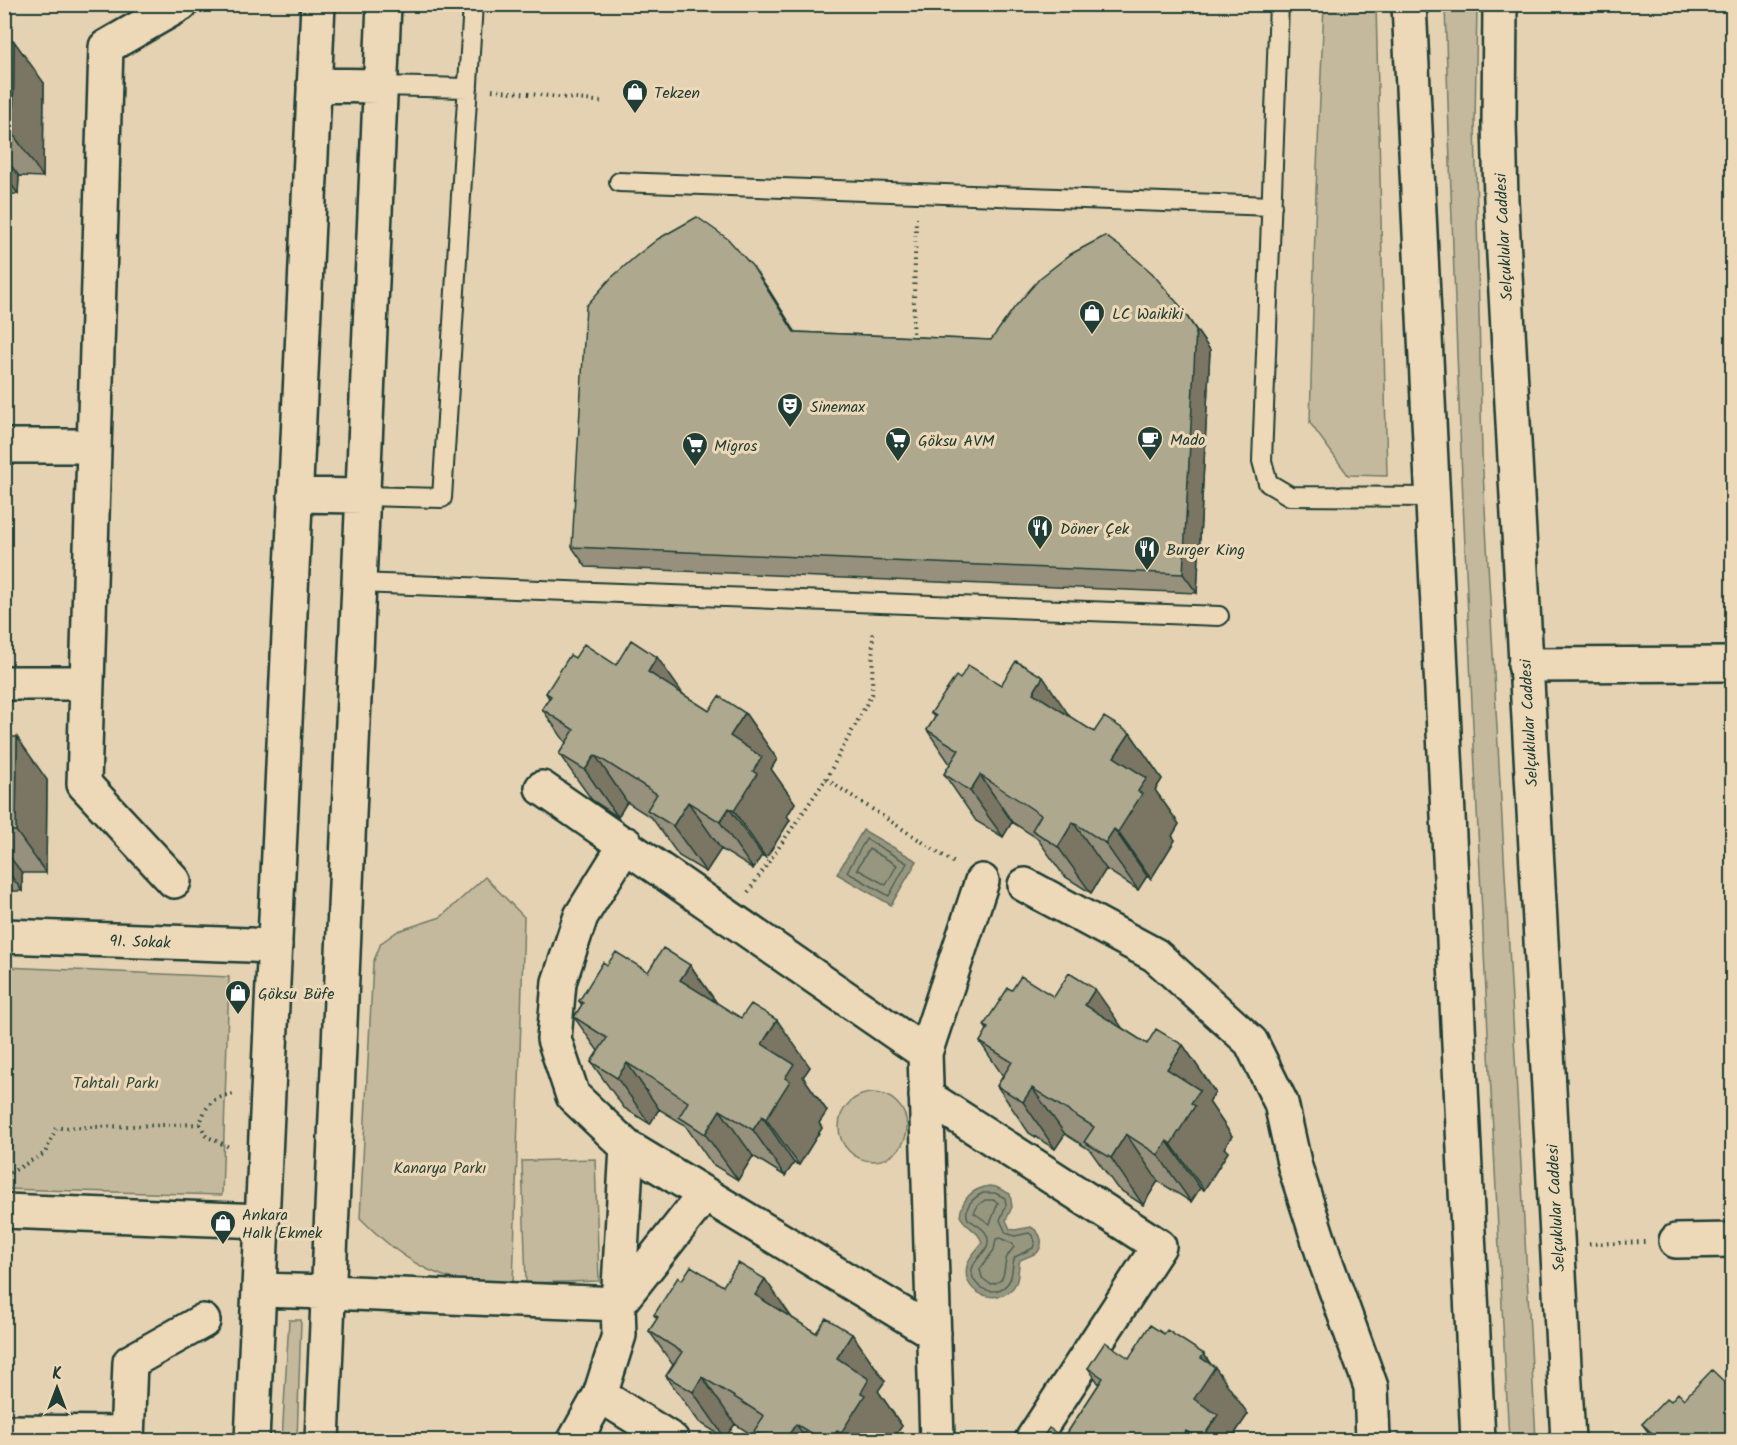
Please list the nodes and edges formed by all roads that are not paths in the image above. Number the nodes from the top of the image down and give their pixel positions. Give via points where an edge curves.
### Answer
1 (181, 4) edge
2 (318, 4) edge
3 (384, 4) edge
4 (473, 4) edge
5 (1279, 4) edge
6 (1409, 4) edge
7 (1500, 4) edge
8 (314, 85) junction
9 (380, 86) junction
10 (468, 88) junction
11 (619, 182) dead end
12 (1272, 206) junction
13 (4, 446) edge
14 (94, 446) junction
15 (296, 495) junction
16 (362, 496) junction
17 (1433, 497) junction
18 (358, 583) junction
19 (1219, 616) dead end
20 (1732, 664) edge
21 (1525, 665) junction
22 (87, 682) junction
23 (4, 683) edge
24 (542, 788) dead end
25 (626, 844) junction
26 (174, 881) dead end
27 (982, 881) road end
28 (1025, 885) dead end
29 (4, 936) edge
30 (275, 946) junction
31 (925, 1053) junction
32 (927, 1096) junction
33 (627, 1147) junction
34 (705, 1194) junction
35 (4, 1211) edge
36 (262, 1221) junction
37 (1732, 1240) edge
38 (1676, 1241) road end
39 (259, 1290) junction
40 (328, 1292) junction
41 (618, 1304) junction
42 (203, 1322) dead end
43 (934, 1333) junction
44 (600, 1395) junction
45 (4, 1432) edge
46 (127, 1437) edge
47 (252, 1440) edge
48 (322, 1440) edge
49 (575, 1440) edge
50 (672, 1440) edge
51 (937, 1440) edge
52 (1032, 1440) edge
53 (1372, 1440) edge
54 (1479, 1440) edge
55 (1568, 1440) edge

1 - 14 street via 106,47
2 - 8 street
3 - 9 street
4 - 10 lane
5 - 12 lane
6 - 17 street
7 - 21 street, Selçuklular Caddesi via 1501,200
8 - 9 street
8 - 15 street
9 - 10 lane
9 - 16 street
10 - 16 lane via 442,498
11 - 12 lane
12 - 17 lane via 1262,461 1268,483 1290,496
13 - 14 street
14 - 22 street
15 - 16 street
15 - 30 street
16 - 18 street
17 - 54 street
18 - 19 lane
18 - 40 street
20 - 21 street
21 - 55 street, Selçuklular Caddesi
22 - 23 street
22 - 26 street via 84,784
24 - 25 street
25 - 31 street
25 - 33 street via 581,916 559,982 554,1039 573,1096
27 - 31 street
28 - 53 street via 1155,955 1251,1042 1281,1103 1295,1167 1371,1387
29 - 30 street, 91. Sokak
30 - 36 street
31 - 32 street
32 - 43 street
32 - 52 street via 1159,1246
33 - 34 street
33 - 41 street
34 - 41 street
34 - 43 street
35 - 36 street
36 - 39 street
37 - 38 street
39 - 40 street
39 - 47 street
40 - 41 street
40 - 48 street
41 - 44 street via 619,1335
42 - 46 street via 130,1362
43 - 51 street
44 - 49 street
44 - 50 street
45 - 46 street

